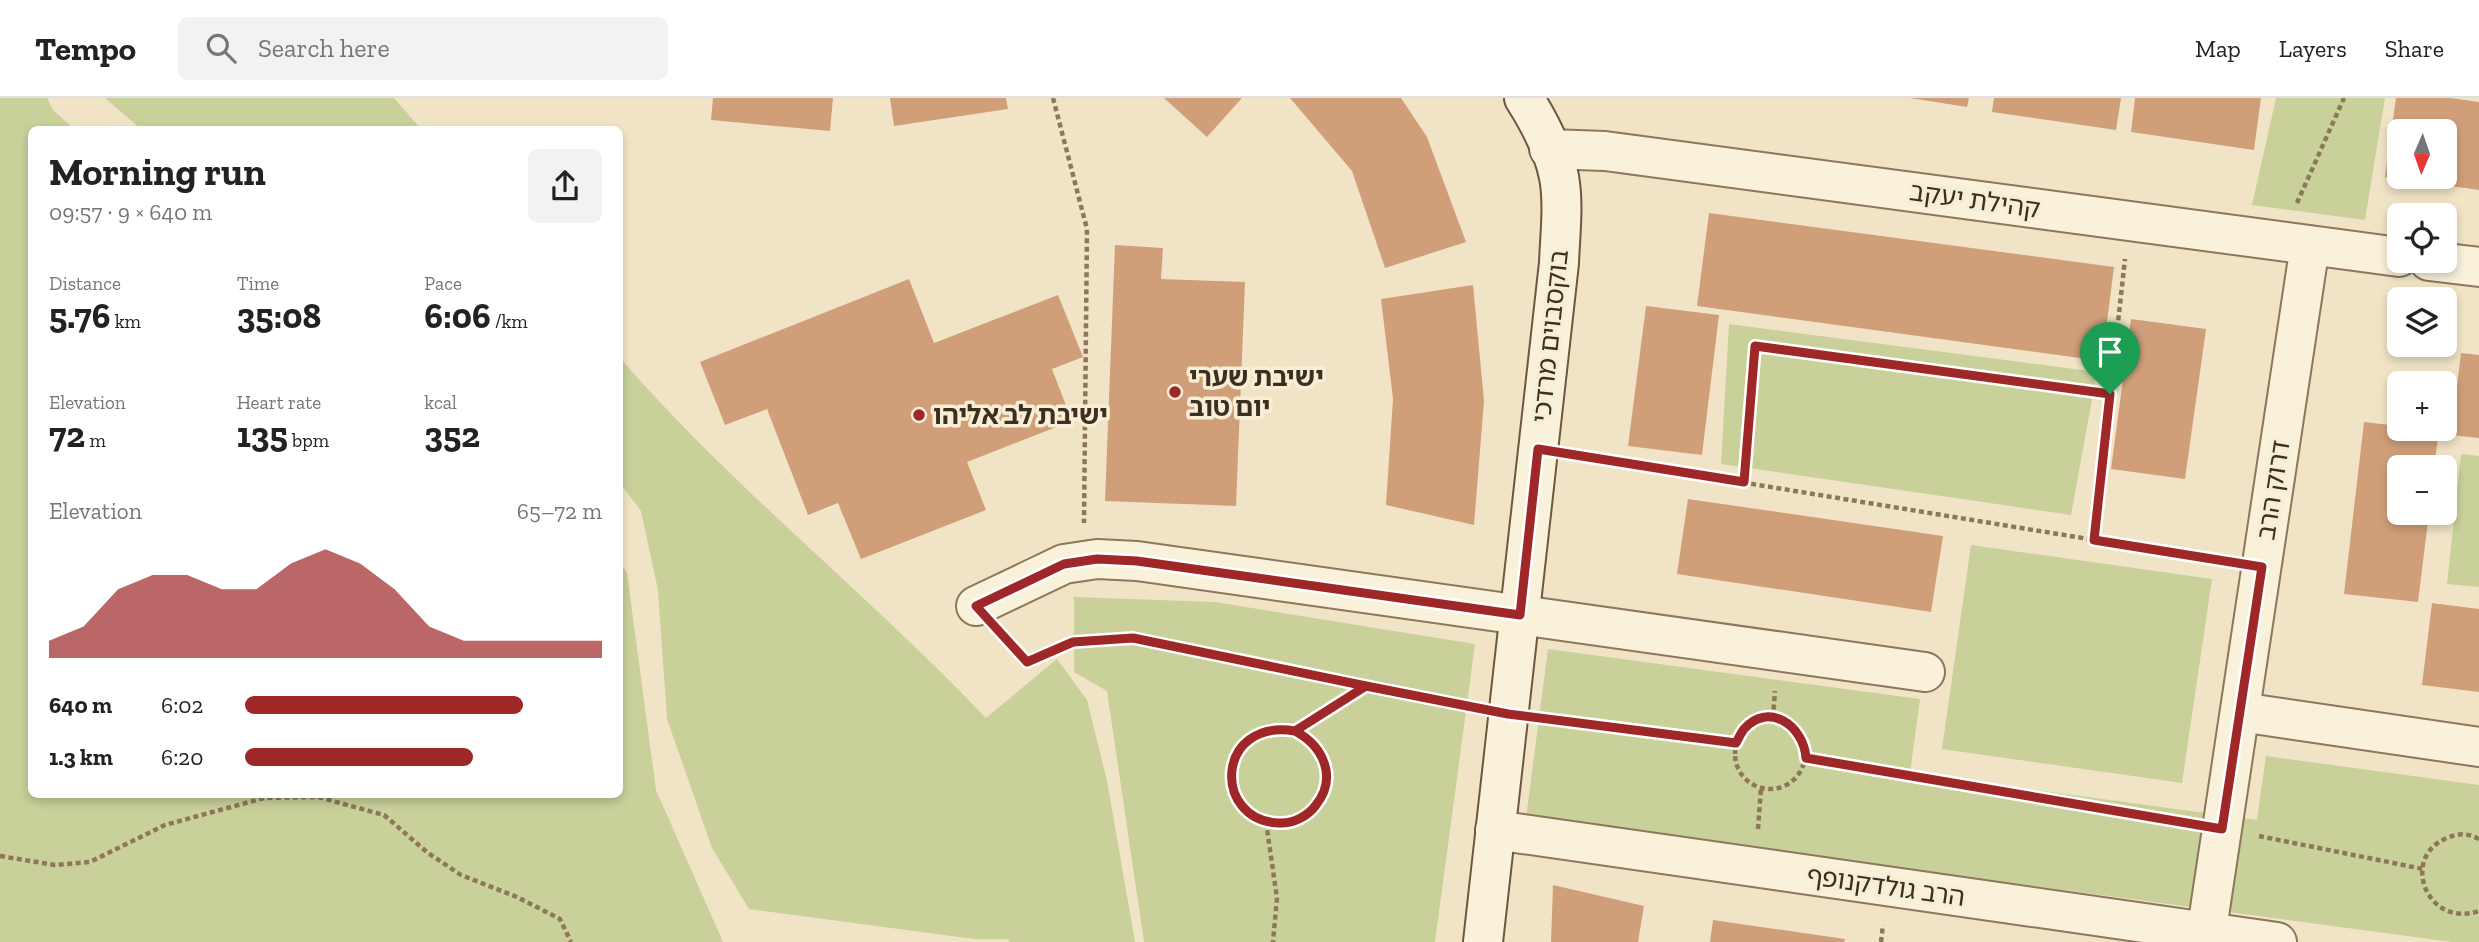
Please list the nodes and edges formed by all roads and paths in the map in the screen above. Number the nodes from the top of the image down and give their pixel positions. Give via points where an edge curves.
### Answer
1 (1053, 98) edge
2 (1524, 98) edge
3 (2344, 98) edge
4 (1549, 149) junction
5 (2129, 221) junction
6 (2295, 243) junction
7 (2387, 255) edge
8 (2457, 264) edge
9 (2479, 267) edge
10 (2110, 394) junction
11 (1538, 449) junction
12 (1744, 482) junction
13 (2094, 540) junction
14 (1084, 560) junction
15 (2262, 567) junction
16 (976, 606) joint
17 (1520, 615) junction
18 (1924, 672) dead end
19 (1366, 686) junction
20 (2240, 712) junction
21 (1508, 714) junction
22 (1295, 731) junction
23 (1736, 743) junction
24 (2479, 747) edge
25 (1806, 758) junction
26 (264, 798) edge
27 (322, 798) edge
28 (1266, 822) junction
29 (2222, 829) junction
30 (1495, 830) junction
31 (2479, 839) edge
32 (0, 856) edge
33 (2423, 869) junction
34 (2479, 912) edge
35 (2205, 937) edge
36 (571, 942) edge
37 (1273, 942) edge
38 (1483, 942) edge
39 (2277, 942) edge

1 - 14 path via 1087,229
2 - 4 street, בוקסבוים מרדכי
3 - 6 path
4 - 5 street, קהילת יעקב via 1605,151
4 - 11 street, בוקסבוים מרדכי via 1559,177 1561,216
5 - 6 street, קהילת יעקב
5 - 10 path
6 - 7 street, קהילת יעקב
6 - 15 street, דרוק הרב
8 - 9 street
10 - 12 path via 1755,346
10 - 13 path
11 - 12 path
11 - 17 street, בוקסבוים מרדכי
12 - 13 path
13 - 15 path
14 - 16 street via 1064,564
14 - 17 street via 1137,561
15 - 20 street, דרוק הרב
16 - 19 path via 1027,662 1073,642 1133,638
17 - 18 street
17 - 21 street, בוקסבוים מרדכי
19 - 21 path
19 - 22 path
20 - 24 street
20 - 29 street, דרוק הרב
21 - 23 path
21 - 30 street, בוקסבוים מרדכי
22 - 28 path via 1319,748 1327,780 1323,797 1299,820
22 - 28 path via 1261,731 1248,739 1231,768 1238,801
23 - 25 path via 1753,722 1777,719 1800,734
23 - 25 path via 1738,768 1745,779 1761,788 1786,786 1803,769
25 - 29 path
26 - 32 path via 164,825 90,862 55,865
27 - 36 path via 384,815 461,875 560,919
28 - 37 path via 1277,898
29 - 33 path
29 - 35 street, דרוק הרב
30 - 35 street, הרב גולדקנופף
30 - 38 street, בוקסבוים מרדכי
31 - 33 path via 2457,834 2443,839 2432,848
33 - 34 path via 2425,889 2437,906 2450,913
35 - 39 street, הרב גולדקנופף

